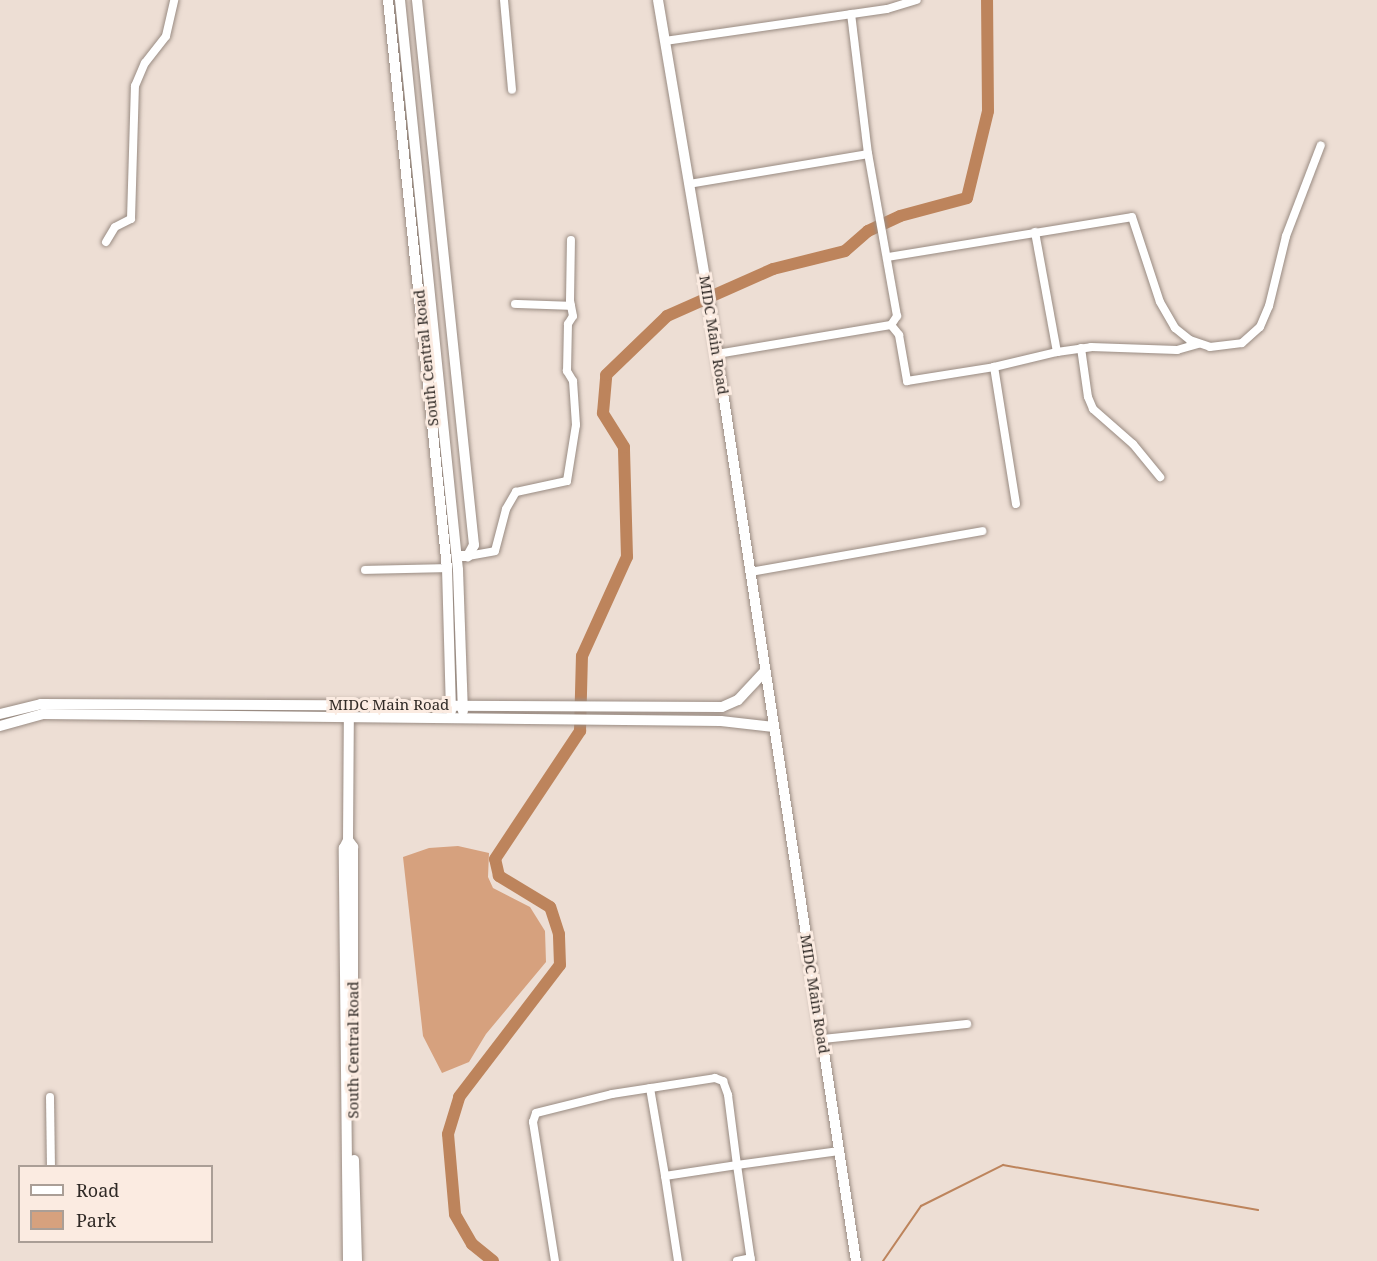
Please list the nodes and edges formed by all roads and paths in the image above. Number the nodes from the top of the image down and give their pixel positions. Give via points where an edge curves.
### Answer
1 (174, 0) edge
2 (388, 0) edge
3 (400, 0) edge
4 (417, 0) edge
5 (504, 0) edge
6 (658, 0) edge
7 (917, 0) edge
8 (851, 14) junction
9 (665, 42) junction
10 (512, 90) dead end
11 (1321, 145) dead end
12 (868, 154) junction
13 (689, 184) junction
14 (1035, 232) junction
15 (571, 240) dead end
16 (106, 242) dead end
17 (888, 257) junction
18 (422, 267) junction
19 (515, 304) dead end
20 (571, 306) junction
21 (891, 325) junction
22 (1198, 344) junction
23 (1081, 348) junction
24 (1058, 352) junction
25 (717, 354) junction
26 (994, 367) junction
27 (1160, 477) dead end
28 (1016, 504) dead end
29 (982, 531) dead end
30 (462, 556) junction
31 (447, 568) junction
32 (364, 570) dead end
33 (750, 572) junction
34 (765, 671) junction
35 (457, 705) junction
36 (349, 711) junction
37 (0, 714) edge
38 (457, 717) junction
39 (0, 726) edge
40 (774, 727) junction
41 (348, 840) junction
42 (967, 1024) dead end
43 (822, 1039) junction
44 (650, 1088) junction
45 (50, 1097) dead end
46 (839, 1151) junction
47 (737, 1164) junction
48 (51, 1165) edge
49 (665, 1176) junction
50 (751, 1260) edge
51 (348, 1261) edge
52 (357, 1261) edge
53 (555, 1261) edge
54 (678, 1261) edge
55 (737, 1261) edge
56 (856, 1261) edge

1 - 16 street via 166,36 145,63 135,86 131,219 115,227
2 - 18 street, South Central Road
3 - 18 street, South Central Road
4 - 30 street via 474,544
5 - 10 street
6 - 9 street, MIDC Main Road
7 - 8 street
8 - 9 street
8 - 12 street
9 - 13 street, MIDC Main Road
11 - 22 street via 1286,236 1260,327 1242,343 1210,347
12 - 13 street
12 - 17 street
13 - 25 street, MIDC Main Road
14 - 17 street
14 - 22 street via 1132,217 1160,302 1175,328
14 - 24 street
15 - 20 street
17 - 21 street via 897,316
18 - 30 street, South Central Road
18 - 31 street, South Central Road
19 - 20 street
20 - 30 street via 567,371 573,381 576,425 567,481 516,492 506,509 495,551
21 - 25 street
21 - 26 street via 899,335 907,381
22 - 23 street via 1177,350
23 - 24 street
23 - 27 street via 1093,409 1133,444
24 - 26 street
25 - 33 street, MIDC Main Road
26 - 28 street
29 - 33 street
30 - 35 street, South Central Road
31 - 32 street
31 - 35 street, South Central Road
33 - 34 street, MIDC Main Road
34 - 35 street, MIDC Main Road via 731,706
34 - 40 street, MIDC Main Road
35 - 36 street, MIDC Main Road
35 - 38 street, South Central Road
36 - 37 street, MIDC Main Road via 40,704
36 - 38 street, MIDC Main Road
36 - 39 street, MIDC Main Road via 43,714
36 - 41 street, South Central Road
38 - 40 street, MIDC Main Road via 721,721
40 - 43 street, MIDC Main Road
41 - 51 street, South Central Road via 344,848 344,881
41 - 52 street, South Central Road via 353,847
42 - 43 street
43 - 46 street, MIDC Main Road
44 - 47 street via 715,1078 723,1082
44 - 49 street
44 - 53 street via 536,1113 533,1122
45 - 48 street
46 - 47 street
46 - 56 street, MIDC Main Road
47 - 49 street
47 - 50 street
49 - 54 street
50 - 55 street

